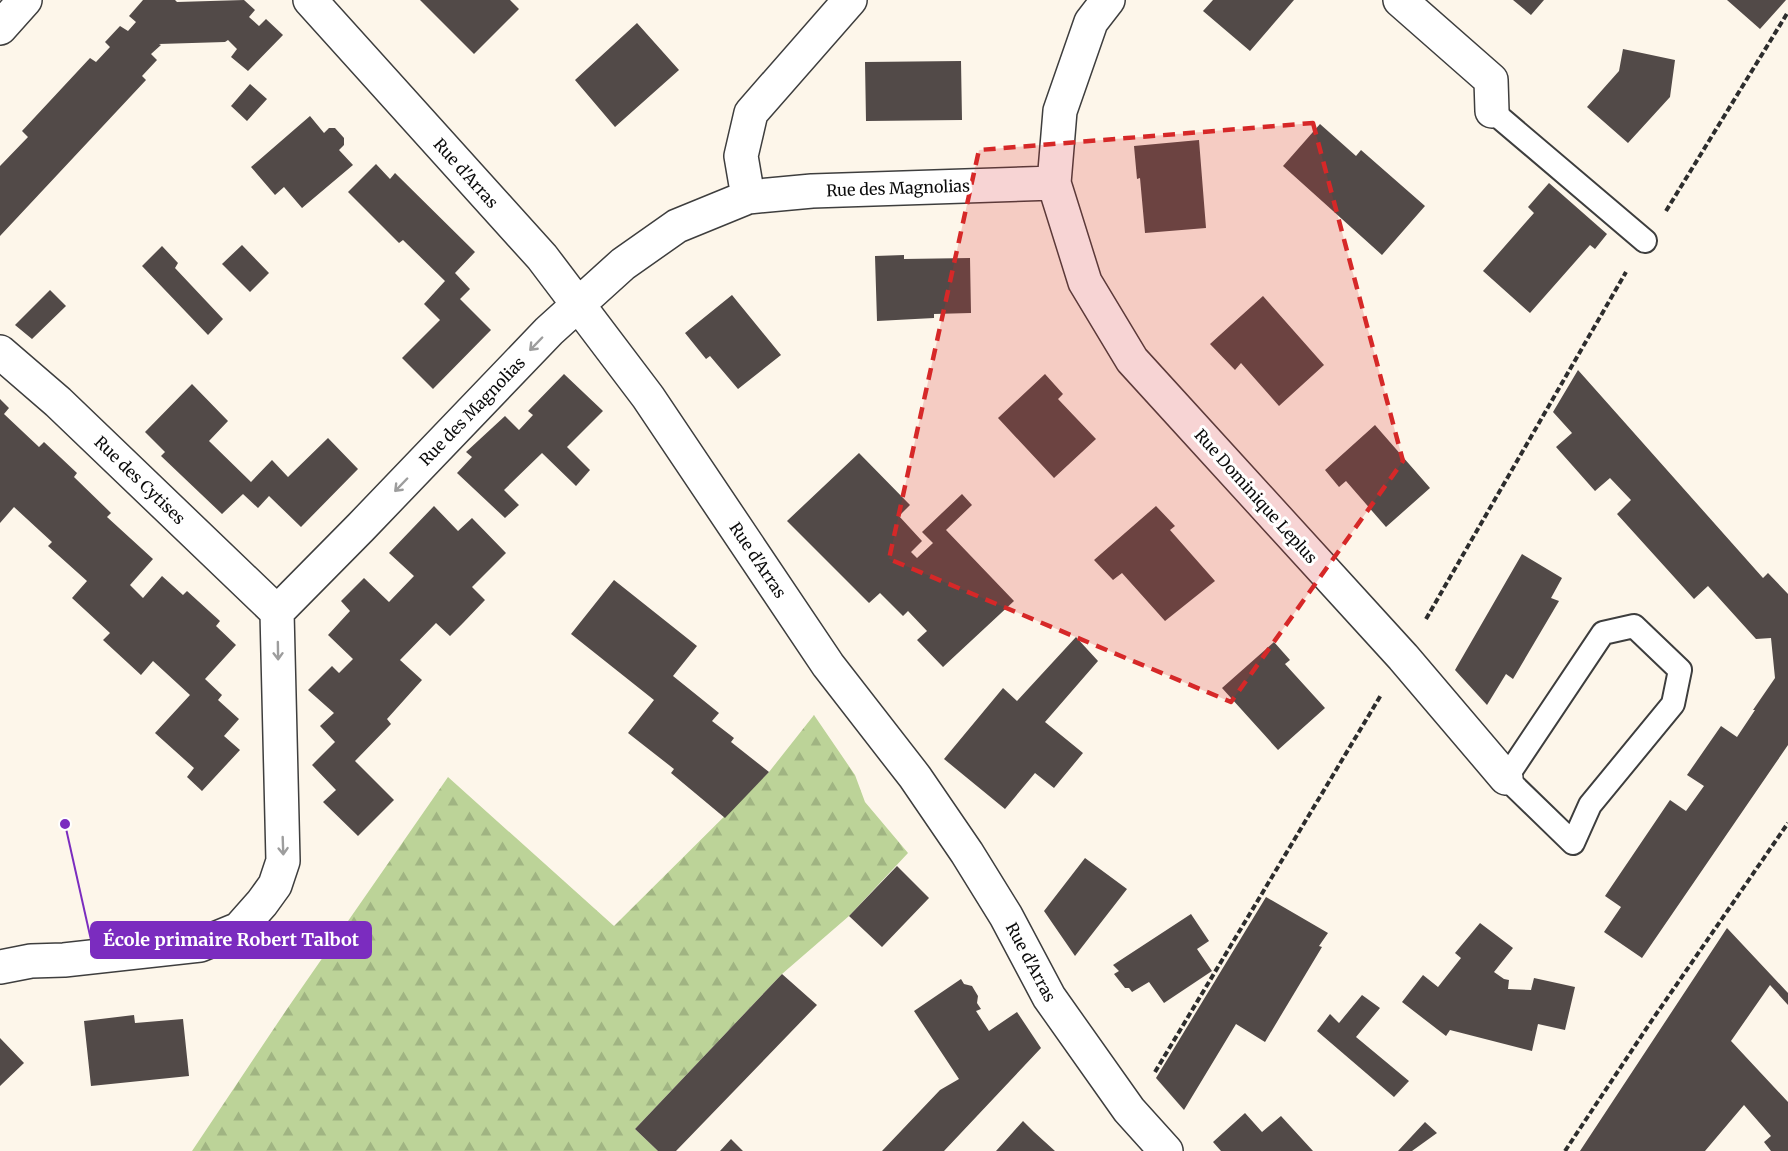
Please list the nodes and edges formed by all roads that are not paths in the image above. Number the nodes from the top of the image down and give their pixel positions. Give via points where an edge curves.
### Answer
1 (25, 0) edge
2 (310, 0) edge
3 (850, 0) edge
4 (1108, 0) edge
5 (1400, 0) edge
6 (0, 28) edge
7 (1492, 111) joint
8 (1054, 183) junction
9 (748, 197) junction
10 (1645, 241) road end
11 (578, 304) junction
12 (0, 352) edge
13 (277, 612) junction
14 (1506, 778) junction
15 (0, 967) edge
16 (1166, 1151) edge

1 - 6 street
2 - 11 street, Rue d'Arras via 542,257
3 - 9 street via 751,113 741,156
4 - 8 street via 1091,22 1060,111
5 - 7 street via 1491,80
7 - 10 lane
8 - 9 street, Rue des Magnolias via 812,191
8 - 14 street, Rue Dominique Leplus via 1085,282 1132,360 1403,657
9 - 11 street, Rue des Magnolias via 677,226 623,264
11 -> 13 street, Rue des Magnolias
11 - 16 street, Rue d'Arras via 648,397 828,665 915,777 967,853 1049,997 1129,1110
12 - 13 street, Rue des Cytises via 58,402
13 -> 15 street via 283,861 275,885 262,903 239,929 200,945
14 - 14 lane via 1573,843 1590,805 1673,704 1680,670 1634,626 1603,633

